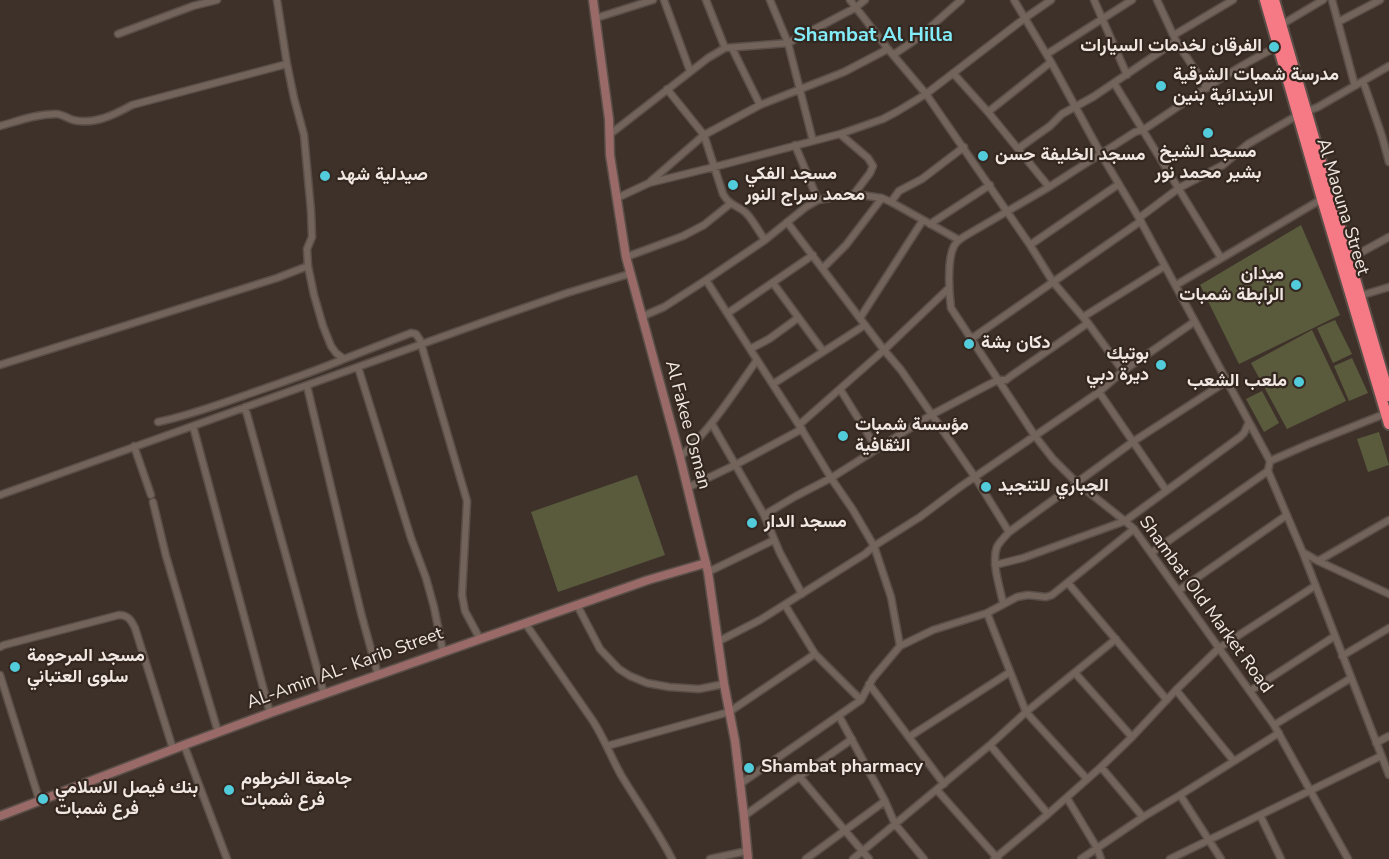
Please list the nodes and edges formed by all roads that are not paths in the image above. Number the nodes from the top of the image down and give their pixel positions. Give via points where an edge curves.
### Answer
1 (217, 0) edge
2 (277, 0) edge
3 (593, 0) edge
4 (652, 0) edge
5 (664, 0) edge
6 (706, 0) edge
7 (770, 0) edge
8 (850, 0) edge
9 (865, 0) edge
10 (961, 0) edge
11 (1014, 0) edge
12 (1051, 0) edge
13 (1094, 0) edge
14 (1132, 0) edge
15 (1157, 0) edge
16 (1233, 0) edge
17 (1265, 0) edge
18 (1274, 0) edge
19 (1323, 0) edge
20 (1332, 0) edge
21 (1380, 0) edge
22 (855, 9) junction
23 (596, 18) junction
24 (1025, 18) junction
25 (1101, 18) junction
26 (1338, 22) junction
27 (1281, 25) junction
28 (118, 34) dead end
29 (1175, 38) junction
30 (788, 43) junction
31 (1279, 46) junction
32 (729, 48) junction
33 (888, 49) junction
34 (1047, 54) junction
35 (893, 55) junction
36 (1052, 62) junction
37 (287, 64) junction
38 (1389, 66) edge
39 (690, 71) junction
40 (953, 73) junction
41 (1126, 75) junction
42 (1364, 81) junction
43 (1114, 83) junction
44 (1355, 86) junction
45 (1207, 88) junction
46 (667, 89) junction
47 (800, 90) junction
48 (926, 94) junction
49 (760, 105) junction
50 (1074, 106) junction
51 (988, 112) junction
52 (1302, 113) junction
53 (0, 126) edge
54 (1143, 130) junction
55 (1389, 132) edge
56 (840, 134) junction
57 (609, 135) junction
58 (704, 135) junction
59 (1382, 136) junction
60 (813, 141) junction
61 (795, 146) junction
62 (964, 147) junction
63 (1018, 148) junction
64 (1101, 154) junction
65 (1389, 162) edge
66 (714, 167) junction
67 (649, 183) junction
68 (1119, 184) junction
69 (990, 185) junction
70 (1049, 187) junction
71 (1179, 188) junction
72 (854, 194) junction
73 (617, 198) junction
74 (882, 198) junction
75 (1322, 199) junction
76 (818, 200) junction
77 (891, 202) junction
78 (730, 204) junction
79 (1008, 212) junction
80 (923, 220) junction
81 (1140, 220) junction
82 (787, 222) junction
83 (930, 224) junction
84 (1389, 237) edge
85 (765, 240) junction
86 (959, 240) junction
87 (1030, 245) junction
88 (813, 255) junction
89 (626, 258) junction
90 (1221, 258) junction
91 (1349, 260) junction
92 (308, 266) junction
93 (1166, 266) junction
94 (823, 267) junction
95 (629, 274) junction
96 (706, 280) junction
97 (1053, 282) junction
98 (773, 283) junction
99 (1176, 285) junction
100 (1389, 286) edge
101 (949, 288) junction
102 (1359, 296) junction
103 (728, 313) junction
104 (641, 317) junction
105 (1083, 317) junction
106 (798, 318) junction
107 (860, 318) junction
108 (1194, 322) junction
109 (1088, 323) junction
110 (865, 325) junction
111 (971, 339) junction
112 (421, 344) junction
113 (750, 349) junction
114 (884, 350) junction
115 (823, 351) junction
116 (344, 359) junction
117 (757, 360) junction
118 (0, 365) edge
119 (358, 367) junction
120 (1124, 371) junction
121 (998, 380) junction
122 (1227, 381) junction
123 (773, 384) junction
124 (307, 386) junction
125 (840, 389) junction
126 (1099, 392) junction
127 (1389, 396) edge
128 (245, 407) junction
129 (931, 415) junction
130 (1388, 416) edge
131 (158, 422) dead end
132 (1249, 422) junction
133 (712, 424) junction
134 (193, 426) junction
135 (801, 427) junction
136 (1035, 436) junction
137 (1134, 441) junction
138 (134, 446) junction
139 (877, 449) junction
140 (680, 457) junction
141 (1270, 461) junction
142 (735, 465) junction
143 (1268, 471) junction
144 (975, 477) junction
145 (831, 478) junction
146 (1077, 483) junction
147 (687, 488) junction
148 (1166, 490) junction
149 (0, 495) edge
150 (764, 515) junction
151 (1287, 515) junction
152 (1389, 520) edge
153 (1125, 521) junction
154 (1134, 530) junction
155 (1009, 532) junction
156 (774, 540) junction
157 (874, 546) junction
158 (1151, 553) junction
159 (1303, 553) junction
160 (1318, 561) junction
161 (995, 565) junction
162 (707, 567) junction
163 (1068, 583) junction
164 (1315, 586) junction
165 (1178, 591) junction
166 (802, 594) junction
167 (1389, 594) edge
168 (1003, 603) junction
169 (577, 605) junction
170 (785, 605) junction
171 (987, 613) junction
172 (525, 623) junction
173 (1389, 628) edge
174 (1335, 636) junction
175 (480, 639) junction
176 (1116, 639) junction
177 (719, 641) junction
178 (1, 646) edge
179 (900, 646) junction
180 (1219, 648) junction
181 (443, 652) junction
182 (815, 654) junction
183 (1342, 656) junction
184 (1010, 672) junction
185 (1075, 673) junction
186 (0, 675) edge
187 (378, 675) junction
188 (1352, 678) junction
189 (724, 684) junction
190 (869, 684) junction
191 (1176, 690) junction
192 (1250, 691) junction
193 (324, 694) junction
194 (861, 700) junction
195 (1167, 700) junction
196 (729, 712) junction
197 (1026, 712) junction
198 (270, 713) junction
199 (839, 716) junction
200 (1274, 725) junction
201 (218, 732) junction
202 (1279, 732) junction
203 (1389, 736) edge
204 (909, 737) junction
205 (1132, 737) junction
206 (852, 739) junction
207 (1376, 743) junction
208 (184, 745) junction
209 (607, 746) junction
210 (990, 746) junction
211 (173, 749) junction
212 (1381, 756) junction
213 (1233, 760) junction
214 (1101, 767) junction
215 (1389, 775) edge
216 (799, 776) junction
217 (1087, 780) junction
218 (944, 783) junction
219 (740, 784) junction
220 (937, 790) junction
221 (1309, 790) junction
222 (1180, 795) junction
223 (1067, 798) junction
224 (885, 801) junction
225 (40, 802) junction
226 (1048, 814) junction
227 (1260, 815) junction
228 (0, 816) edge
229 (744, 816) junction
230 (1143, 817) junction
231 (895, 824) junction
232 (844, 830) junction
233 (1209, 840) junction
234 (1097, 848) junction
235 (862, 852) junction
236 (747, 855) edge
237 (997, 858) edge
238 (227, 859) edge
239 (672, 859) edge
240 (710, 859) edge
241 (806, 859) edge
242 (853, 859) edge
243 (869, 859) edge
244 (924, 859) edge
245 (1082, 859) edge
246 (1101, 859) edge
247 (1170, 859) edge
248 (1221, 859) edge
249 (1281, 859) edge
250 (1348, 859) edge

1 - 28 street
2 - 37 street
3 - 23 street, Al Fakee Osman
4 - 23 street
5 - 39 street
6 - 32 street
7 - 30 street
8 - 22 street
9 - 22 street
10 - 35 street
11 - 24 street
12 - 24 street
13 - 25 street
14 - 25 street
15 - 29 street
16 - 29 street
17 - 31 highway, Al Maouna Street
18 - 27 highway
19 - 27 street
20 - 26 street
21 - 26 street
22 - 30 street
22 - 33 street
23 - 57 street, Al Fakee Osman
24 - 34 street
24 - 40 street
25 - 34 street
25 - 41 street
26 - 44 street
27 - 52 highway
29 - 41 street
29 - 45 street
30 - 32 street
30 - 47 street
31 - 45 street
31 - 52 highway, Al Maouna Street
32 - 39 street
32 - 49 street
33 - 35 street
33 - 47 street
34 - 36 street
35 - 48 street
36 - 50 street
36 - 51 street
37 - 53 street via 132,105 100,120 75,120 58,114
37 - 92 street via 308,166 312,237
38 - 42 street
39 - 46 street
40 - 48 street
40 - 51 street
41 - 43 street
42 - 44 street
42 - 59 street
43 - 50 street
43 - 54 street
44 - 52 street
45 - 54 street
46 - 57 street
46 - 58 street
47 - 49 street
47 - 60 street
48 - 56 street via 883,119
48 - 62 street
49 - 58 street
50 - 63 street
50 - 64 street
51 - 63 street
52 - 71 street via 1248,144 1223,165
52 - 75 highway, Al Maouna Street
52 - 91 highway
54 - 64 street
54 - 71 street
55 - 59 street
56 - 60 street
56 - 72 street via 873,166
57 - 73 street, Al Fakee Osman
58 - 66 street
58 - 67 street
59 - 65 street
60 - 61 street
61 - 66 street
61 - 76 street
62 - 69 street
62 - 77 street via 899,190
63 - 70 street
64 - 68 street
64 - 70 street
66 - 67 street
66 - 78 street
67 - 73 street
68 - 81 street
68 - 87 street
69 - 79 street
69 - 83 street
70 - 79 street
71 - 81 street
71 - 90 street
72 - 74 street
72 - 76 street
73 - 89 street, Al Fakee Osman
74 - 77 street
74 - 94 street via 846,245
75 - 90 street
75 - 130 highway, Al Maouna Street
76 - 82 street
77 - 80 street
78 - 85 street via 746,212
78 - 89 street via 683,236
79 - 86 street
79 - 87 street
80 - 83 street
80 - 107 street
81 - 93 street
81 - 97 street
82 - 85 street
82 - 88 street
83 - 86 street
84 - 91 street
85 - 96 street
86 - 101 street via 953,250
87 - 97 street
88 - 94 street
88 - 98 street
89 - 95 street, Al Fakee Osman
90 - 99 street
91 - 102 highway
92 - 116 street via 323,326 331,346
92 - 118 street
93 - 99 street
93 - 105 street
94 - 107 street
95 - 104 street, Al Fakee Osman
95 - 112 street
96 - 103 street
96 - 104 street
97 - 105 street
97 - 111 street
98 - 103 street
98 - 106 street
99 - 108 street
100 - 102 street
101 - 111 street via 951,308
101 - 114 street
102 - 127 highway
103 - 113 street
104 - 140 street, Al Fakee Osman
105 - 109 street
106 - 113 street
106 - 115 street
107 - 110 street
108 - 120 street
108 - 122 street
109 - 120 street
109 - 121 street via 1006,380
110 - 114 street
110 - 115 street
111 - 121 street
112 - 116 street via 416,334 411,333
112 - 119 street
112 - 175 street via 467,501 462,595 465,611
113 - 117 street
114 - 125 street
114 - 129 street
115 - 123 street
116 - 131 street
117 - 123 street
117 - 133 street
119 - 124 street
119 - 181 street via 435,607
120 - 126 street
121 - 129 street
121 - 136 street
122 - 132 street
122 - 137 street
123 - 135 street
124 - 128 street
124 - 187 street
125 - 135 street
125 - 139 street
126 - 136 street
126 - 137 street
128 - 134 street
128 - 193 street
129 - 139 street
129 - 144 street
130 - 141 street
132 - 141 street
132 - 148 street, Shambat Old Market Road via 1240,437
133 - 140 street
133 - 142 street
134 - 138 street
134 - 198 street
135 - 142 street
135 - 145 street
136 - 144 street
136 - 146 street
137 - 146 street
137 - 148 street
138 - 149 street
138 - 201 street
139 - 145 street
140 - 147 street, Al Fakee Osman
141 - 143 street
142 - 147 street
142 - 150 street
143 - 151 street
143 - 158 street
144 - 155 street
144 - 157 street
145 - 150 street
145 - 157 street
146 - 153 street
146 - 155 street
147 - 162 street, Al Fakee Osman
148 - 153 street, Shambat Old Market Road
150 - 156 street
151 - 159 street
151 - 165 street
152 - 160 street
153 - 154 street, Shambat Old Market Road
153 - 161 street
154 - 158 street, Shambat Old Market Road
154 - 163 street
155 - 161 street via 996,549
156 - 162 street
156 - 166 street
157 - 166 street
157 - 179 street via 891,597
158 - 165 street, Shambat Old Market Road
159 - 160 street
159 - 164 street
160 - 167 street
161 - 168 street
162 - 169 street, AL-Amin AL- Karib Street via 648,580
162 - 177 street, Al Fakee Osman
163 - 168 street via 1047,597 1028,595
163 - 176 street
164 - 174 street
164 - 180 street
165 - 180 street, Shambat Old Market Road
166 - 170 street
168 - 171 street
169 - 172 street, AL-Amin AL- Karib Street
169 - 189 street via 600,649 630,676 669,687 699,689
170 - 177 street
170 - 182 street
171 - 179 street via 933,630
171 - 184 street
172 - 175 street, AL-Amin AL- Karib Street
172 - 209 street
173 - 183 street
174 - 183 street
174 - 192 street
175 - 181 street, AL-Amin AL- Karib Street
176 - 185 street
176 - 195 street
177 - 189 street, Al Fakee Osman
178 - 211 street via 119,615 129,618
179 - 190 street
180 - 191 street
180 - 192 street, Shambat Old Market Road
181 - 187 street, AL-Amin AL- Karib Street
182 - 194 street
182 - 196 street
183 - 188 street
184 - 197 street
184 - 204 street
185 - 197 street
185 - 205 street
186 - 225 street
187 - 193 street, AL-Amin AL- Karib Street
188 - 200 street
188 - 207 street
189 - 196 street, Al Fakee Osman
190 - 194 street
190 - 204 street
191 - 195 street
191 - 213 street
192 - 200 street, Shambat Old Market Road
193 - 198 street, AL-Amin AL- Karib Street
194 - 199 street
195 - 205 street
196 - 209 street
196 - 219 street, Al Fakee Osman
197 - 210 street
197 - 217 street
198 - 201 street, AL-Amin AL- Karib Street
199 - 206 street
199 - 219 street
200 - 202 street, Shambat Old Market Road
201 - 208 street, AL-Amin AL- Karib Street
202 - 213 street
202 - 221 street, Shambat Old Market Road
203 - 207 street
204 - 218 street
205 - 214 street
206 - 216 street
206 - 224 street
207 - 212 street
208 - 211 street, AL-Amin AL- Karib Street
208 - 238 street
209 - 239 street
210 - 218 street
210 - 226 street
211 - 225 street, AL-Amin AL- Karib Street
212 - 215 street
212 - 221 street
213 - 222 street
214 - 217 street
214 - 230 street
216 - 229 street
216 - 232 street
217 - 223 street
218 - 220 street
219 - 229 street, Al Fakee Osman
220 - 231 street
220 - 237 street
221 - 227 street
221 - 250 street, Shambat Old Market Road
222 - 230 street
222 - 233 street
223 - 226 street
223 - 234 street
224 - 231 street
224 - 232 street
225 - 228 street, AL-Amin AL- Karib Street
226 - 237 street
227 - 233 street
227 - 249 street
229 - 236 street, Al Fakee Osman
230 - 234 street
231 - 235 street
231 - 244 street
232 - 235 street
232 - 241 street
233 - 247 street
233 - 248 street
234 - 245 street
234 - 246 street
235 - 242 street
235 - 243 street
236 - 240 street

